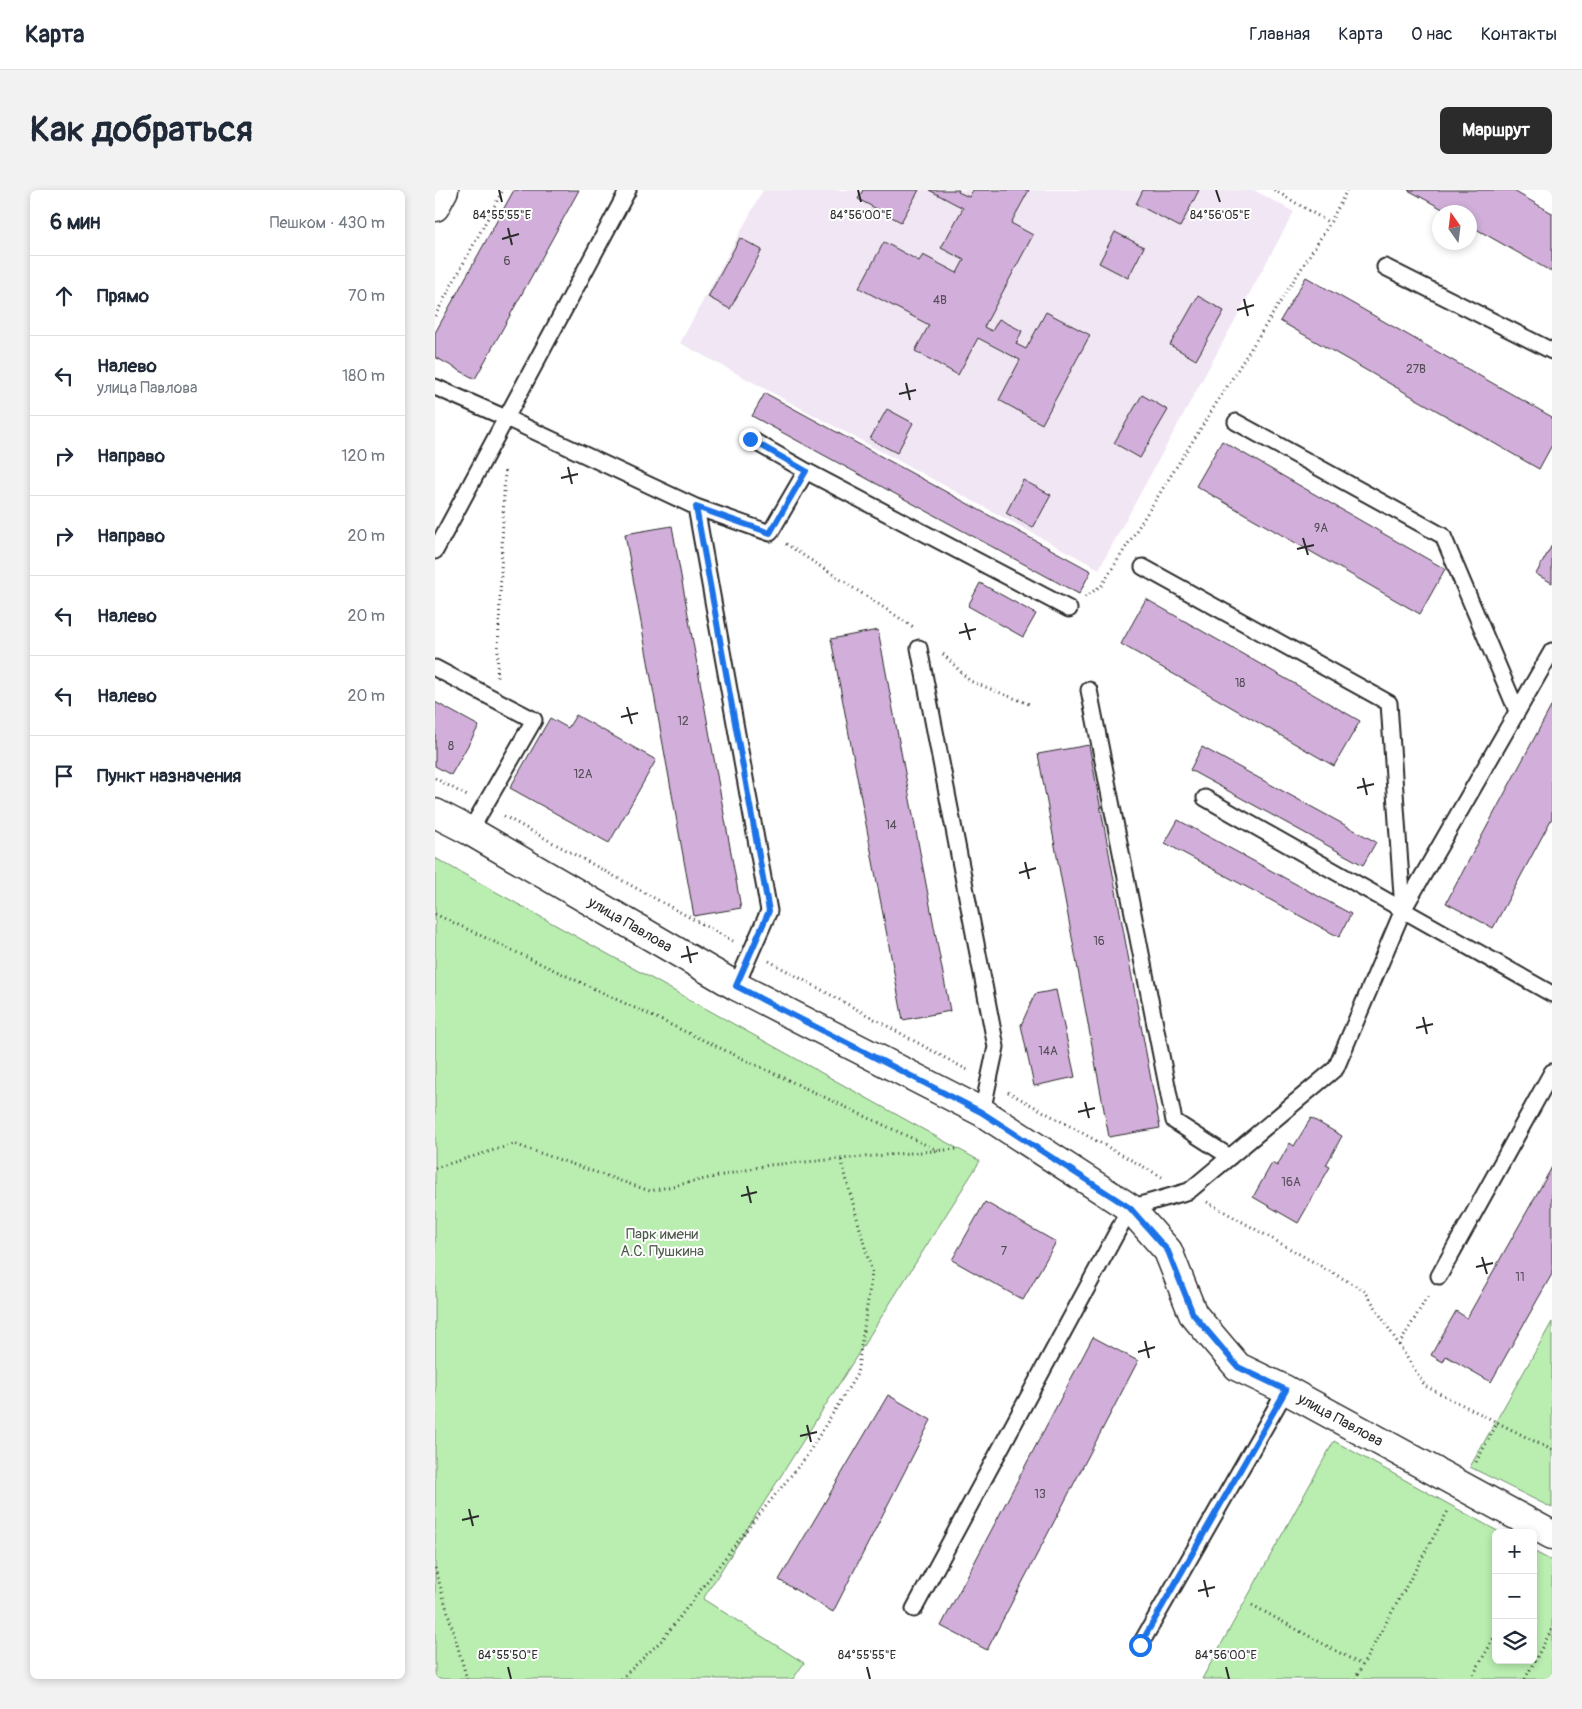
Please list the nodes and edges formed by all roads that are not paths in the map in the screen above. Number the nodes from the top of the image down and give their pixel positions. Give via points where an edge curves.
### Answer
1 (444, 190) edge
2 (629, 190) edge
3 (435, 207) edge
4 (1385, 267) dead end
5 (1552, 351) edge
6 (435, 386) edge
7 (507, 418) junction
8 (1236, 422) dead end
9 (750, 439) dead end
10 (806, 471) junction
11 (696, 507) junction
12 (435, 551) edge
13 (1143, 567) dead end
14 (1069, 609) road end
15 (919, 648) dead end
16 (1552, 651) edge
17 (435, 668) edge
18 (1089, 690) dead end
19 (1517, 711) junction
20 (1205, 798) dead end
21 (435, 813) edge
22 (470, 831) junction
23 (1403, 910) junction
24 (736, 986) junction
25 (1552, 994) edge
26 (1552, 1072) edge
27 (981, 1112) junction
28 (1230, 1157) junction
29 (1130, 1208) junction
30 (1439, 1276) road end
31 (1286, 1390) junction
32 (1552, 1535) edge
33 (915, 1608) dead end
34 (1140, 1645) dead end

1 - 3 street
2 - 7 lane
4 - 5 lane
6 - 7 lane
7 - 11 lane
7 - 12 lane
8 - 19 lane via 1443,536
9 - 10 lane
10 - 11 lane via 770,533
10 - 14 lane
11 - 24 lane via 769,911
13 - 23 lane via 1389,703
15 - 27 lane via 996,1047
16 - 19 lane
17 - 22 lane via 534,720
18 - 28 lane via 1173,1121
19 - 23 lane
20 - 23 lane
21 - 22 street, улица Павлова
22 - 24 street, улица Павлова
23 - 25 lane
23 - 28 lane via 1336,1068
24 - 27 street, улица Павлова
26 - 30 lane
27 - 29 street, улица Павлова
28 - 29 lane via 1189,1191
29 - 31 street, улица Павлова via 1168,1251 1193,1314 1238,1367
29 - 33 lane
31 - 32 street, улица Павлова
31 - 34 lane

